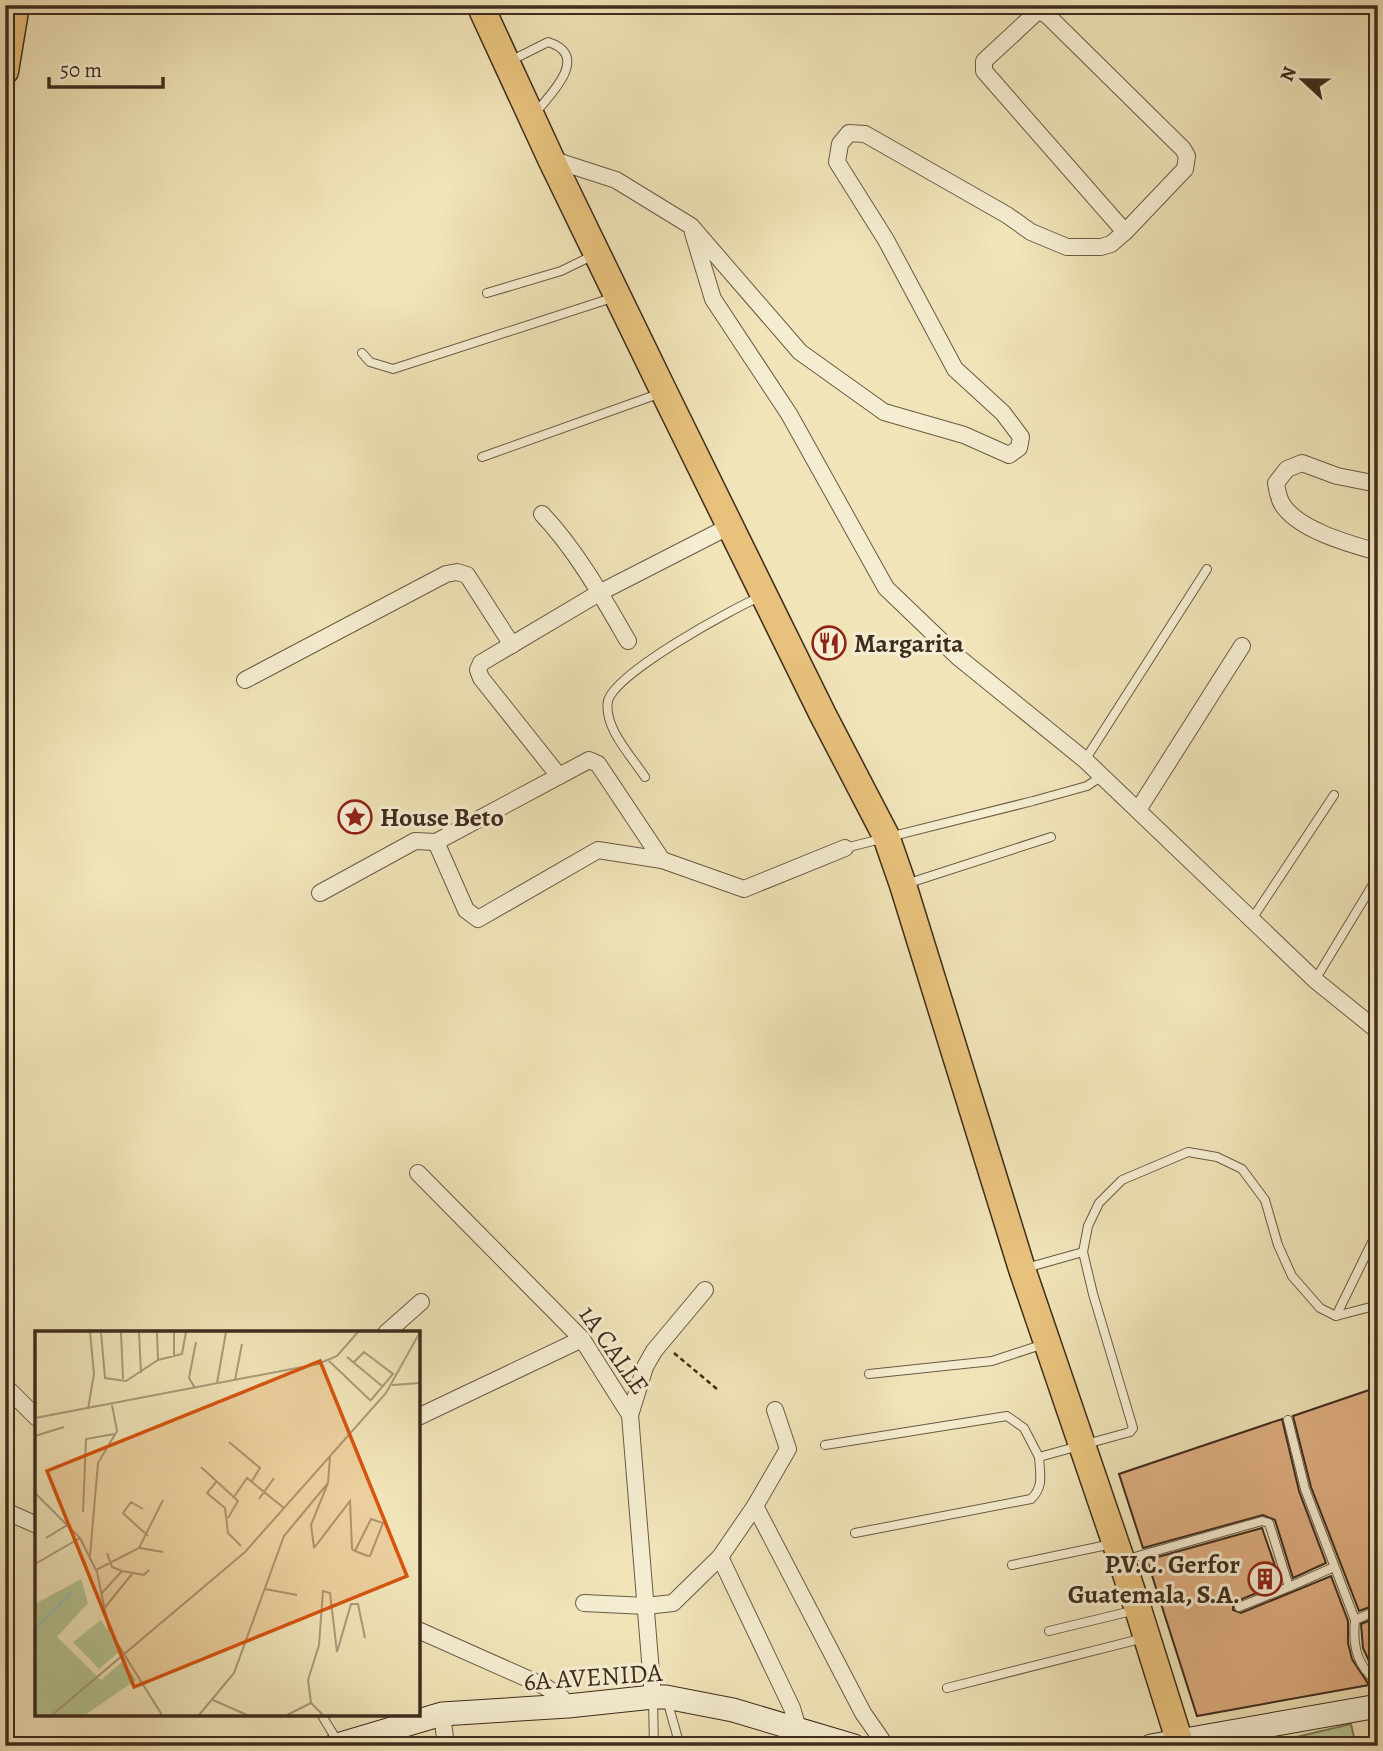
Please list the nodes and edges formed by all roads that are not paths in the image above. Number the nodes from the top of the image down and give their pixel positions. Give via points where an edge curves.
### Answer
1 (16, 5) edge
2 (480, 5) edge
3 (508, 62) junction
4 (5, 71) edge
5 (532, 117) junction
6 (551, 159) junction
7 (691, 226) junction
8 (1125, 232) junction
9 (597, 254) junction
10 (487, 293) dead end
11 (618, 296) junction
12 (362, 353) dead end
13 (664, 392) junction
14 (482, 457) dead end
15 (1378, 484) edge
16 (542, 514) dead end
17 (730, 526) junction
18 (1378, 552) edge
19 (1207, 569) dead end
20 (599, 593) junction
21 (764, 595) junction
22 (628, 641) dead end
23 (512, 645) junction
24 (1242, 646) dead end
25 (245, 680) dead end
26 (1085, 760) junction
27 (559, 776) junction
28 (1102, 776) junction
29 (645, 777) dead end
30 (1334, 795) dead end
31 (1138, 810) junction
32 (886, 836) junction
33 (1051, 837) dead end
34 (436, 842) junction
35 (845, 848) joint
36 (662, 860) junction
37 (1378, 876) edge
38 (903, 885) junction
39 (320, 893) dead end
40 (1252, 919) junction
41 (1315, 980) junction
42 (1378, 1031) edge
43 (418, 1173) dead end
44 (1378, 1230) edge
45 (1083, 1252) junction
46 (1022, 1269) junction
47 (705, 1290) dead end
48 (421, 1302) dead end
49 (1378, 1305) edge
50 (1336, 1315) junction
51 (389, 1331) edge
52 (582, 1339) junction
53 (1047, 1343) junction
54 (869, 1374) dead end
55 (5, 1386) edge
56 (775, 1410) dead end
57 (630, 1415) junction
58 (420, 1416) edge
59 (35, 1417) edge
60 (1287, 1420) dead end
61 (1082, 1444) junction
62 (825, 1445) dead end
63 (1039, 1457) junction
64 (755, 1506) junction
65 (5, 1511) edge
66 (35, 1524) edge
67 (855, 1533) dead end
68 (1119, 1552) junction
69 (720, 1557) junction
70 (1012, 1565) dead end
71 (1334, 1567) junction
72 (1289, 1587) junction
73 (584, 1603) dead end
74 (646, 1606) junction
75 (1239, 1607) dead end
76 (1138, 1609) junction
77 (1378, 1610) edge
78 (1355, 1620) junction
79 (420, 1631) edge
80 (1049, 1631) dead end
81 (1147, 1638) junction
82 (1374, 1674) edge
83 (1378, 1686) edge
84 (947, 1688) dead end
85 (659, 1697) junction
86 (568, 1706) junction
87 (1378, 1706) edge
88 (443, 1714) junction
89 (322, 1716) edge
90 (798, 1728) junction
91 (1235, 1739) edge
92 (371, 1741) edge
93 (1180, 1744) edge
94 (338, 1745) edge
95 (446, 1746) edge
96 (654, 1746) edge
97 (680, 1746) edge
98 (854, 1746) edge
99 (886, 1746) edge
100 (1150, 1746) edge

1 - 4 main road
2 - 3 main road
3 - 5 main road
3 - 5 lane via 548,42 564,50 568,63 564,77
5 - 6 main road
6 - 7 street via 617,180
6 - 9 main road
7 - 8 street via 800,352 884,412 964,435 1009,455 1018,448 1021,437 1003,413 955,369 886,240 837,162 840,144 849,133 865,134 1031,232 1067,247 1101,247
7 - 26 street via 713,299 789,414 886,588 958,657
8 - 8 street via 984,71 984,61 1038,11 1187,156 1185,169
9 - 10 lane via 561,271
9 - 11 main road
11 - 12 lane via 393,369 370,362
11 - 13 main road
13 - 14 lane
13 - 17 main road
15 - 18 street via 1303,463 1287,469 1276,482 1281,503 1294,517 1340,541
16 - 20 street
17 - 20 street
17 - 21 main road
19 - 26 lane
20 - 22 street
20 - 23 street
21 - 29 lane via 710,622 617,686 608,701 611,725
21 - 32 main road
23 - 25 street via 467,575 457,572
23 - 27 street via 481,663 478,670
24 - 31 street
26 - 28 street
27 - 34 street
27 - 36 street via 594,761
28 - 31 street
28 - 32 lane via 1087,786
30 - 40 lane
31 - 40 street
32 - 35 lane
32 - 38 main road
33 - 38 lane
34 - 36 street via 466,910 478,919 598,850
34 - 39 street via 415,841
35 - 36 street via 744,889
37 - 41 lane
38 - 46 main road
40 - 41 street
41 - 42 street
43 - 52 street, 1A CALLE
44 - 50 lane
45 - 46 lane
45 - 50 lane via 1099,1203 1122,1180 1188,1152 1217,1157 1242,1169 1265,1200 1292,1276 1320,1308
45 - 61 lane via 1133,1428
46 - 53 main road
47 - 57 street via 645,1367
48 - 51 street
49 - 50 lane
52 - 57 street, 1A CALLE
52 - 58 street
53 - 54 lane via 992,1361
53 - 61 main road
55 - 59 street
56 - 64 street via 788,1449
57 - 74 street, 1A CALLE
60 - 71 lane via 1305,1489
61 - 63 lane
61 - 68 main road
62 - 63 lane via 1007,1416 1024,1428
63 - 67 lane via 1041,1484 1031,1499
64 - 69 street
64 - 99 street via 863,1713
65 - 66 street
68 - 70 lane
68 - 72 lane via 1266,1522
68 - 76 main road
69 - 74 street via 673,1602
69 - 90 street
71 - 72 lane
71 - 78 lane
72 - 75 lane
73 - 74 street
74 - 85 street, 1A CALLE
76 - 80 lane
76 - 81 main road
77 - 78 lane
78 - 82 lane via 1354,1647 1363,1668
79 - 86 street via 544,1686
81 - 84 lane
81 - 93 main road
82 - 83 lane
85 - 86 street, 6A AVENIDA
85 - 90 street, 6A AVENIDA
85 - 96 lane
85 - 97 lane
86 - 88 street, 6A AVENIDA
87 - 91 street
88 - 92 street, 6A AVENIDA
88 - 95 street
89 - 94 lane
90 - 98 street, 6A AVENIDA
91 - 93 street
92 - 94 street, 6A AVENIDA
93 - 100 street

